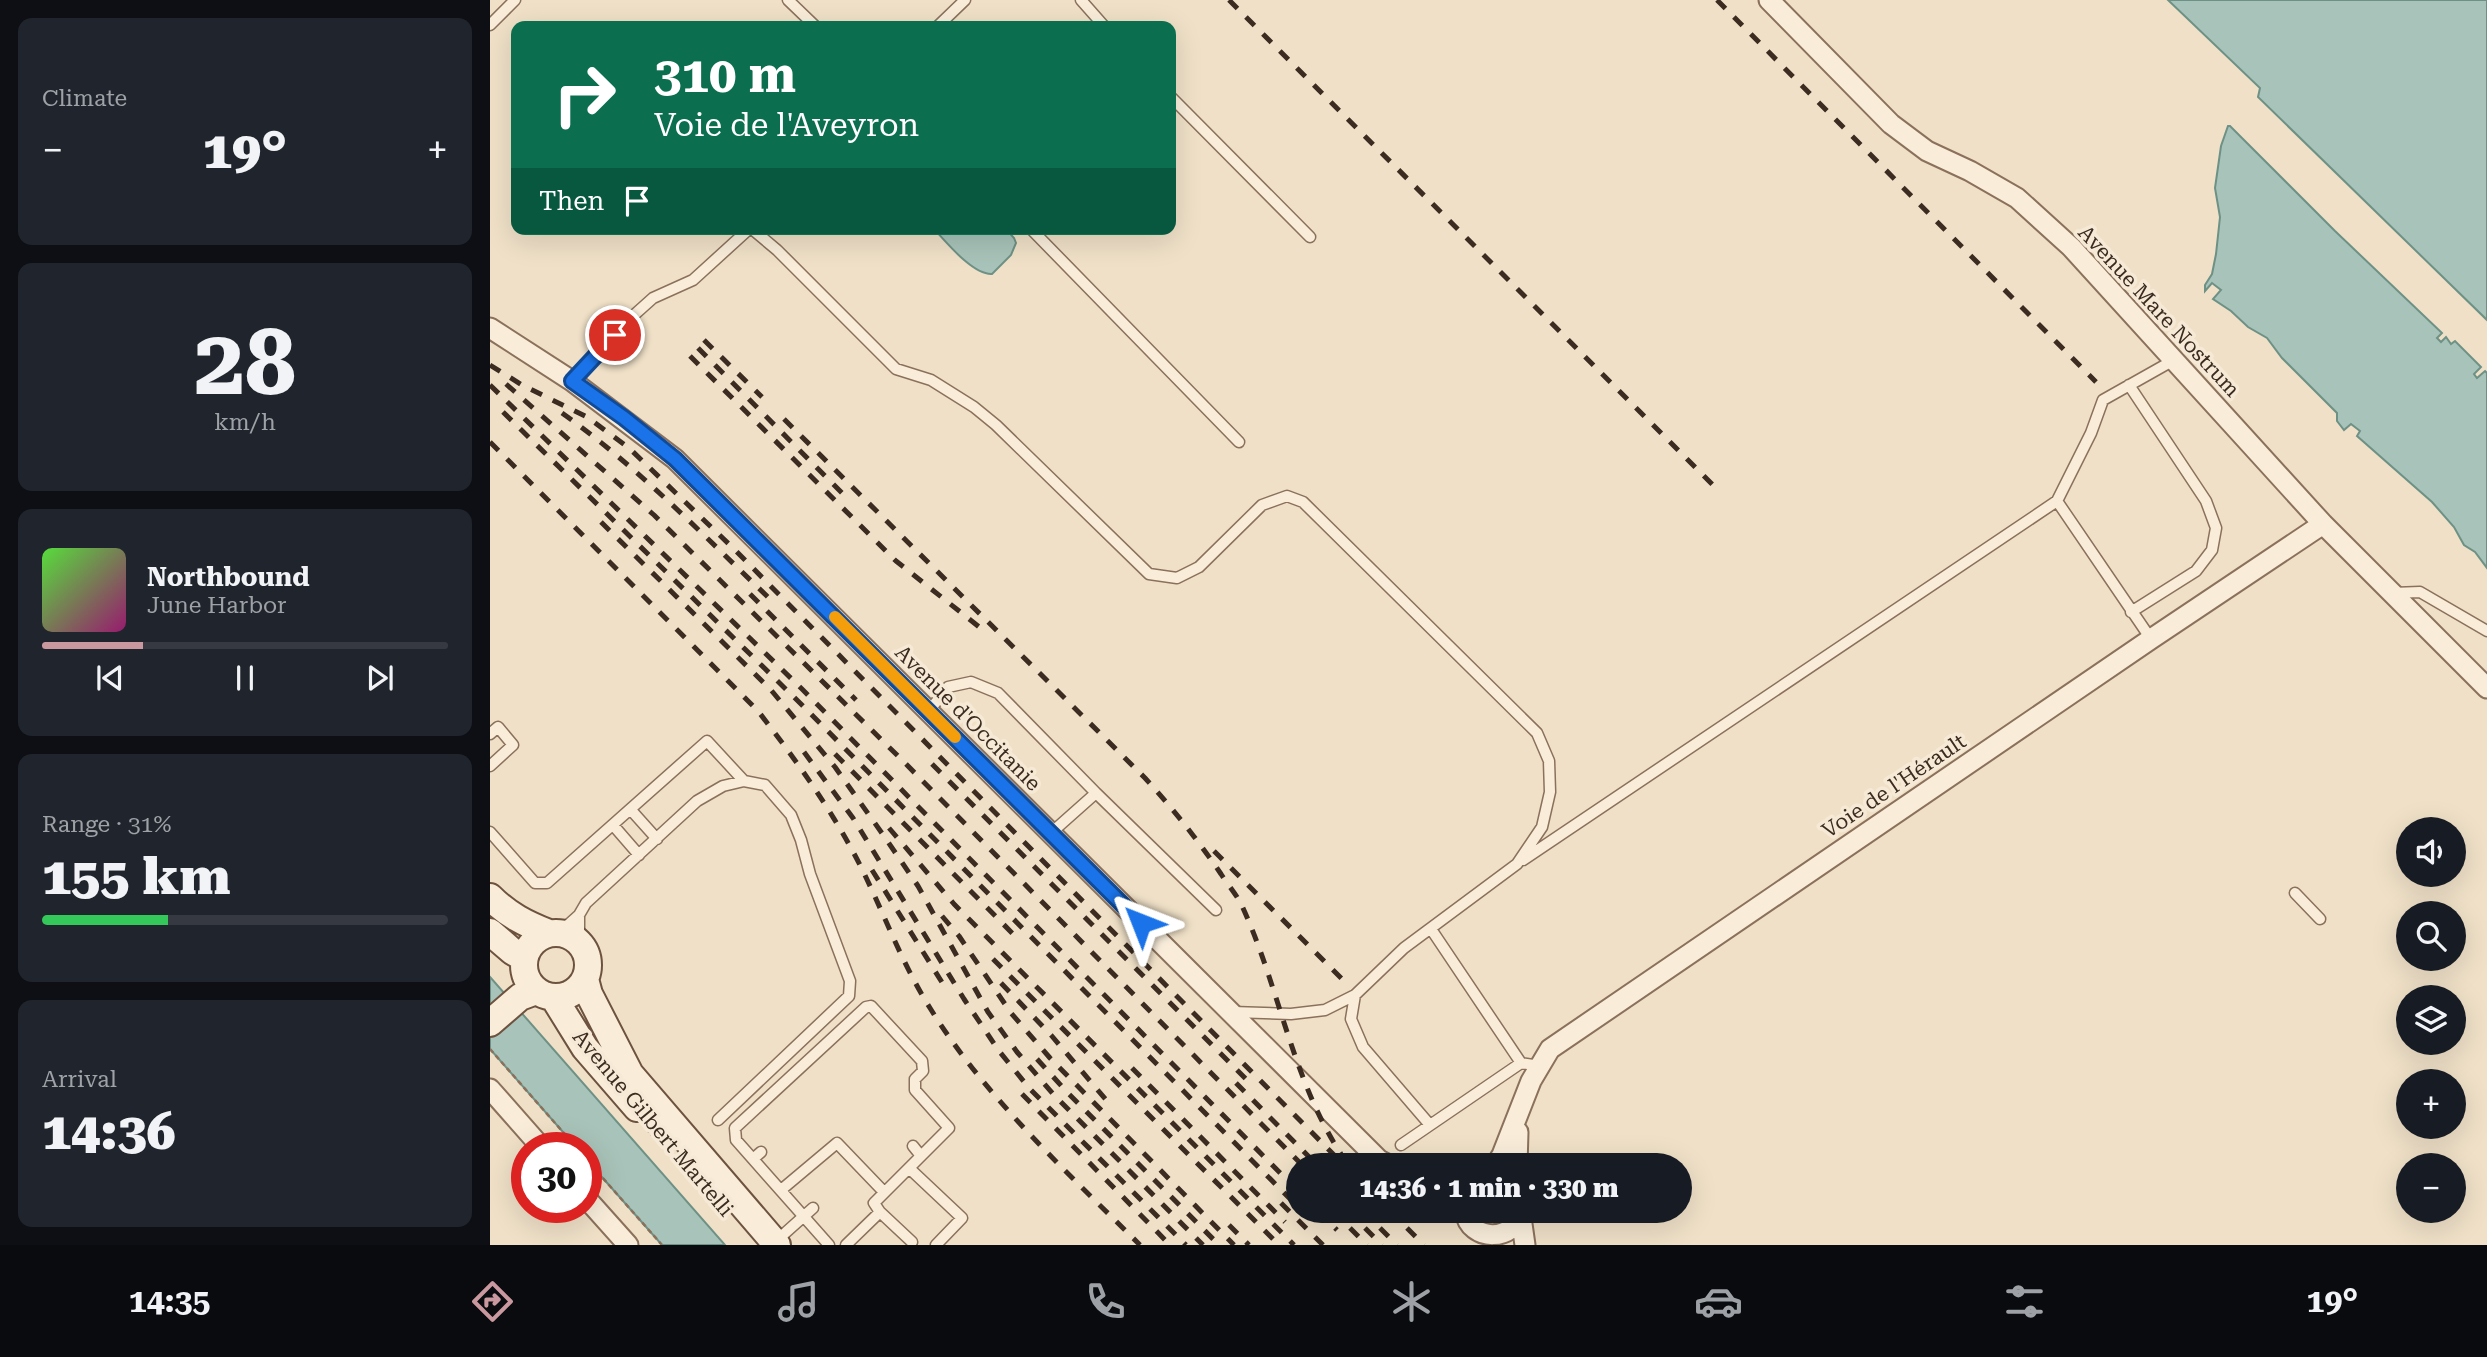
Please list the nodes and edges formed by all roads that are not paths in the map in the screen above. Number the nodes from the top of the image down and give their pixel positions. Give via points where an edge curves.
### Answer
1 (515, 0) edge
2 (788, 0) edge
3 (965, 0) edge
4 (1081, 0) edge
5 (1769, 0) edge
6 (810, 21) edge
7 (943, 21) edge
8 (1100, 21) edge
9 (490, 25) edge
10 (1176, 102) edge
11 (744, 235) edge
12 (758, 235) edge
13 (1037, 235) edge
14 (1310, 237) dead end
15 (490, 328) edge
16 (2174, 360) junction
17 (572, 381) junction
18 (2129, 386) junction
19 (1239, 442) dead end
20 (2057, 501) junction
21 (2323, 524) junction
22 (2392, 593) junction
23 (2131, 612) junction
24 (2487, 631) edge
25 (2151, 639) junction
26 (2487, 688) edge
27 (929, 711) junction
28 (490, 734) edge
29 (490, 765) edge
30 (744, 781) junction
31 (1096, 793) junction
32 (631, 810) junction
33 (613, 825) junction
34 (490, 832) edge
35 (1051, 833) junction
36 (657, 839) junction
37 (639, 855) junction
38 (1517, 864) junction
39 (2295, 893) dead end
40 (490, 897) edge
41 (1216, 911) dead end
42 (579, 915) junction
43 (2320, 919) dead end
44 (1431, 929) junction
45 (490, 932) edge
46 (562, 936) junction
47 (585, 979) junction
48 (532, 985) junction
49 (1355, 995) junction
50 (1231, 1012) junction
51 (490, 1023) edge
52 (1531, 1065) junction
53 (490, 1089) edge
54 (1520, 1112) junction
55 (718, 1120) dead end
56 (1430, 1125) junction
57 (528, 1132) edge
58 (1401, 1145) dead end
59 (913, 1146) dead end
60 (1372, 1153) edge
61 (1504, 1153) edge
62 (1518, 1153) edge
63 (921, 1156) junction
64 (910, 1169) junction
65 (781, 1190) junction
66 (884, 1192) junction
67 (813, 1208) dead end
68 (880, 1212) junction
69 (602, 1216) edge
70 (804, 1216) junction
71 (1470, 1223) edge
72 (1515, 1223) edge
73 (1522, 1223) edge
74 (1491, 1240) edge
75 (912, 1242) dead end
76 (769, 1244) edge
77 (628, 1245) edge
78 (829, 1245) edge
79 (846, 1245) edge
80 (936, 1245) edge
81 (1525, 1245) edge

1 - 9 lane
2 - 6 lane
3 - 7 lane
4 - 8 lane
5 - 16 street, Avenue Mare Nostrum via 1891,124 1927,151 2017,198 2041,219
10 - 14 lane
11 - 17 lane via 693,279 653,298
12 - 38 lane via 896,369 931,380 996,425 1149,574 1177,578 1199,567 1262,505 1287,496 1303,502 1537,733 1549,761 1550,792 1542,827
13 - 19 lane
15 - 17 street, Avenue d'Occitanie
16 - 18 lane
16 - 21 street, Avenue Mare Nostrum
17 - 27 street, Avenue d'Occitanie via 675,459
18 - 20 lane via 2103,400
18 - 23 lane via 2206,501 2216,528 2213,550 2196,571
20 - 23 lane
20 - 38 lane
21 - 22 street, Avenue Mare Nostrum
21 - 25 street, Voie de l'Hérault
22 - 24 lane via 2420,592
22 - 26 street, Avenue Mare Nostrum
23 - 25 lane
25 - 52 street, Voie de l'Hérault
27 - 31 lane via 948,687 971,682 998,693
27 - 35 street, Avenue d'Occitanie
28 - 29 lane via 498,727 513,745
30 - 32 lane via 706,741
30 - 36 lane via 723,786 697,801
30 - 55 lane via 765,785 791,815 850,981 849,996
31 - 35 lane
31 - 41 lane
32 - 33 lane
32 - 36 lane
33 - 34 lane via 541,884 535,883
33 - 37 lane
35 - 50 street, Avenue d'Occitanie
36 - 37 lane
37 - 42 lane via 586,903
38 - 44 lane
39 - 43 lane
40 - 46 main road via 522,922
42 - 46 lane
42 - 46 lane
44 - 49 lane
44 - 52 lane
45 - 48 main road via 512,951
46 - 47 main road via 587,960
46 - 48 main road via 533,942
47 - 48 main road via 573,993
47 - 76 main road, Avenue Gilbert Martelli via 631,1074
48 - 51 main road
48 - 76 main road, Avenue Gilbert Martelli
49 - 50 lane via 1325,1010
49 - 56 lane via 1351,1019 1363,1047
50 - 60 street, Avenue d'Occitanie
52 - 54 street, Voie de l'Hérault via 1531,1081
52 - 56 lane
53 - 57 street
54 - 61 street, Voie de l'Hérault
54 - 62 street
56 - 58 lane
59 - 63 lane
63 - 64 lane
63 - 65 lane via 949,1128 915,1090 922,1060 893,1037 871,1006 866,1007 735,1128 736,1140 757,1155
64 - 66 lane
64 - 80 lane via 962,1218
65 - 66 lane via 837,1143
65 - 70 lane
66 - 68 lane via 874,1203
67 - 70 lane
68 - 75 lane
68 - 79 lane
69 - 77 street
70 - 76 lane
70 - 78 lane
71 - 74 street
72 - 74 street
73 - 81 street

